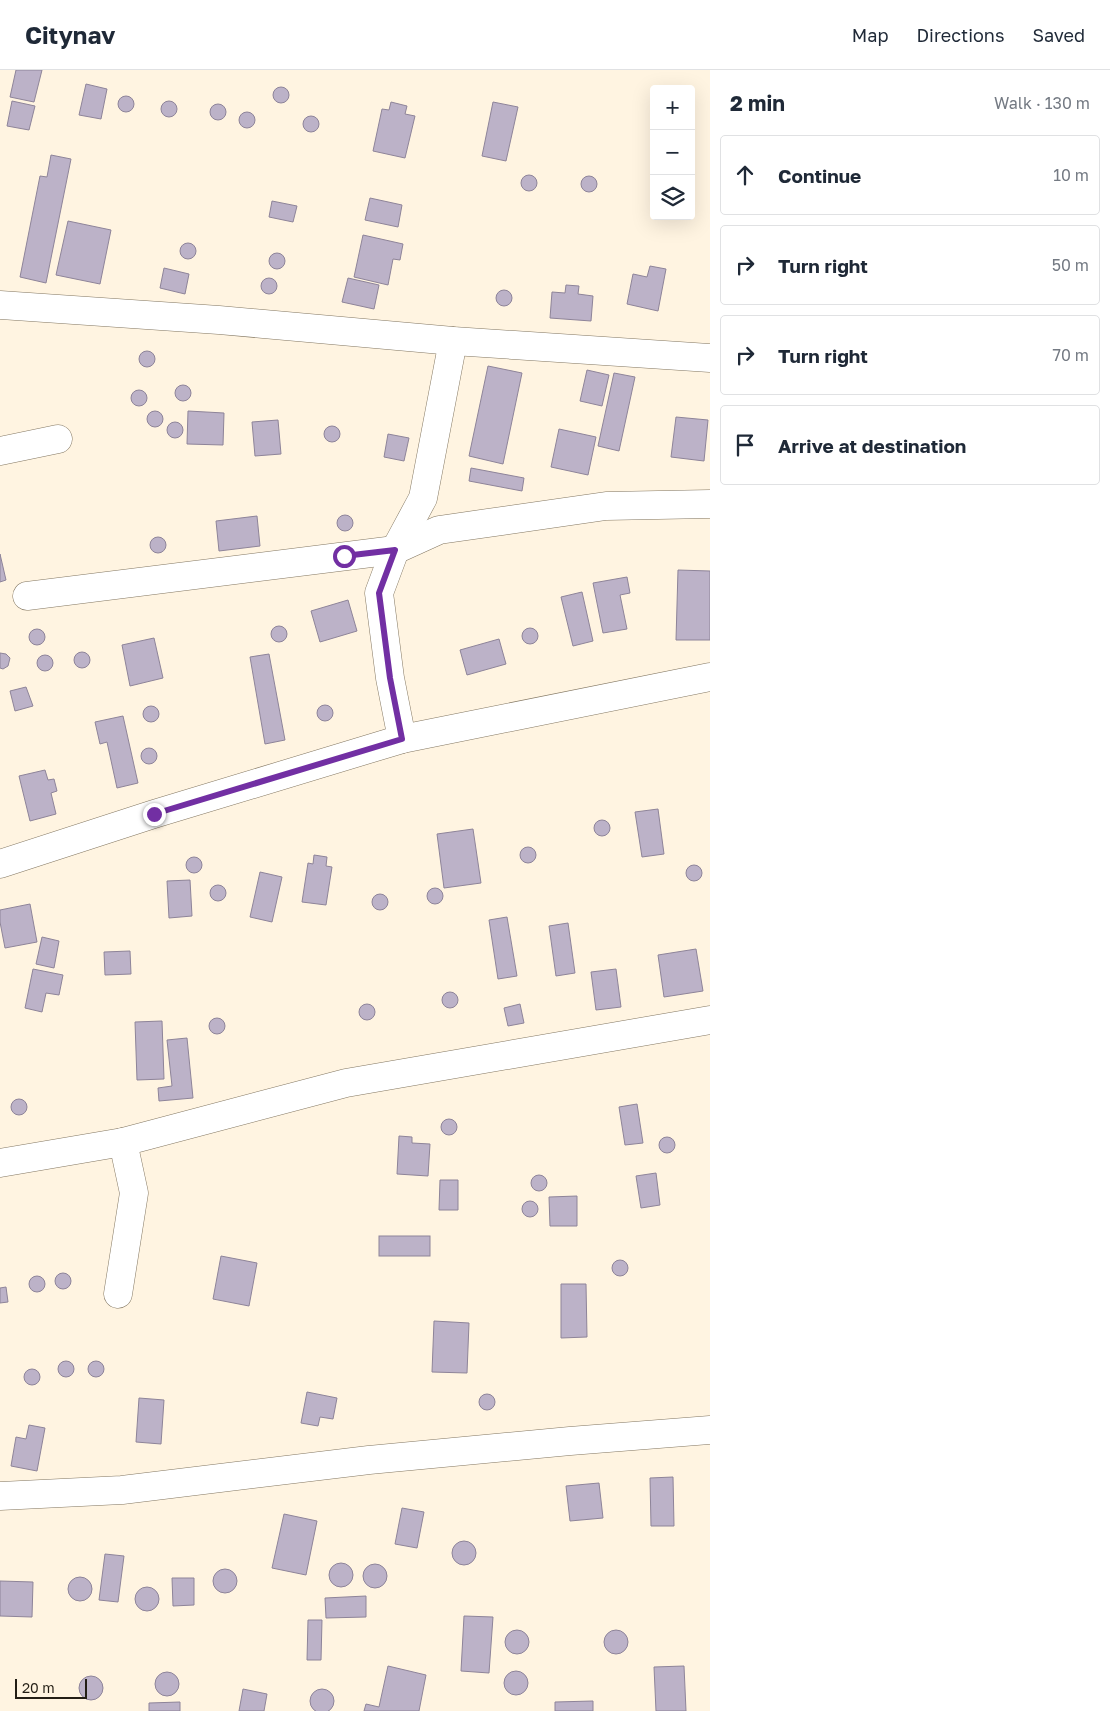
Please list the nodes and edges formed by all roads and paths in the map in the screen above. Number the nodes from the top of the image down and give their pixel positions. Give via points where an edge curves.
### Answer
1 (0, 305) edge
2 (453, 341) junction
3 (710, 358) edge
4 (58, 439) dead end
5 (0, 451) edge
6 (710, 504) edge
7 (395, 550) junction
8 (27, 596) dead end
9 (710, 678) edge
10 (402, 739) junction
11 (0, 864) edge
12 (710, 1020) edge
13 (123, 1142) junction
14 (0, 1163) edge
15 (118, 1294) dead end
16 (710, 1430) edge
17 (0, 1496) edge

1 - 2 street
2 - 3 street
2 - 7 street via 423,498
4 - 5 street
6 - 7 street via 606,506 439,530
7 - 8 street
7 - 10 street via 379,593
9 - 10 street
10 - 11 street
12 - 13 street via 346,1083
13 - 14 street
13 - 15 street via 134,1193
16 - 17 street via 369,1460 122,1490

